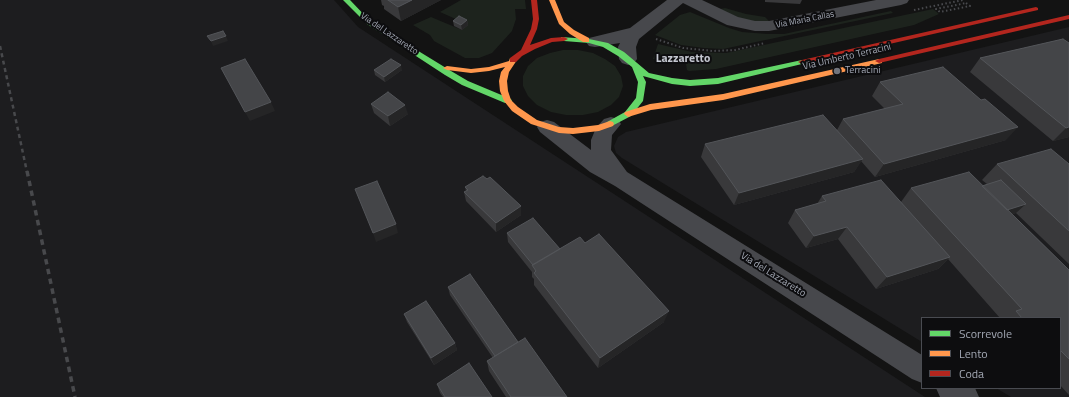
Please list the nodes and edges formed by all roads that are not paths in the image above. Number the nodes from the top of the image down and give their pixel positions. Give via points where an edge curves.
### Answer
1 (346, 0) edge
2 (534, 0) edge
3 (552, 0) edge
4 (677, 0) edge
5 (689, 0) edge
6 (901, 0) edge
7 (1045, 6) dead end
8 (1069, 17) edge
9 (636, 32) junction
10 (592, 41) junction
11 (524, 51) junction
12 (510, 63) junction
13 (631, 63) junction
14 (436, 65) junction
15 (508, 101) junction
16 (620, 119) junction
17 (547, 127) junction
18 (623, 180) junction
19 (921, 369) edge
20 (952, 389) edge
21 (965, 397) edge

1 - 14 main road, Via del Lazzaretto via 369,23
2 - 11 main road via 536,19
3 - 10 main road via 560,23
4 - 9 street
5 - 6 street, Via Maria Callas via 733,21 769,26
7 - 13 main road, Via Umberto Terracini via 718,81 672,81 647,75
8 - 16 main road, Via Umberto Terracini via 723,97 650,107
9 - 10 street via 614,39
9 - 13 street via 627,48
10 - 11 main road via 551,40
10 - 13 main road via 613,49
11 - 12 main road
12 - 14 main road, Via del Lazzaretto via 471,71
12 - 15 main road via 503,81
13 - 16 main road via 642,82 642,91 640,99
14 - 15 main road, Via del Lazzaretto via 465,83
15 - 17 main road via 524,116
16 - 17 main road via 600,128 580,131
16 - 18 street, Via del Lazzaretto via 603,133 601,150
17 - 18 street, Via del Lazzaretto via 582,156
18 - 19 street, Via del Lazzaretto
20 - 21 street

